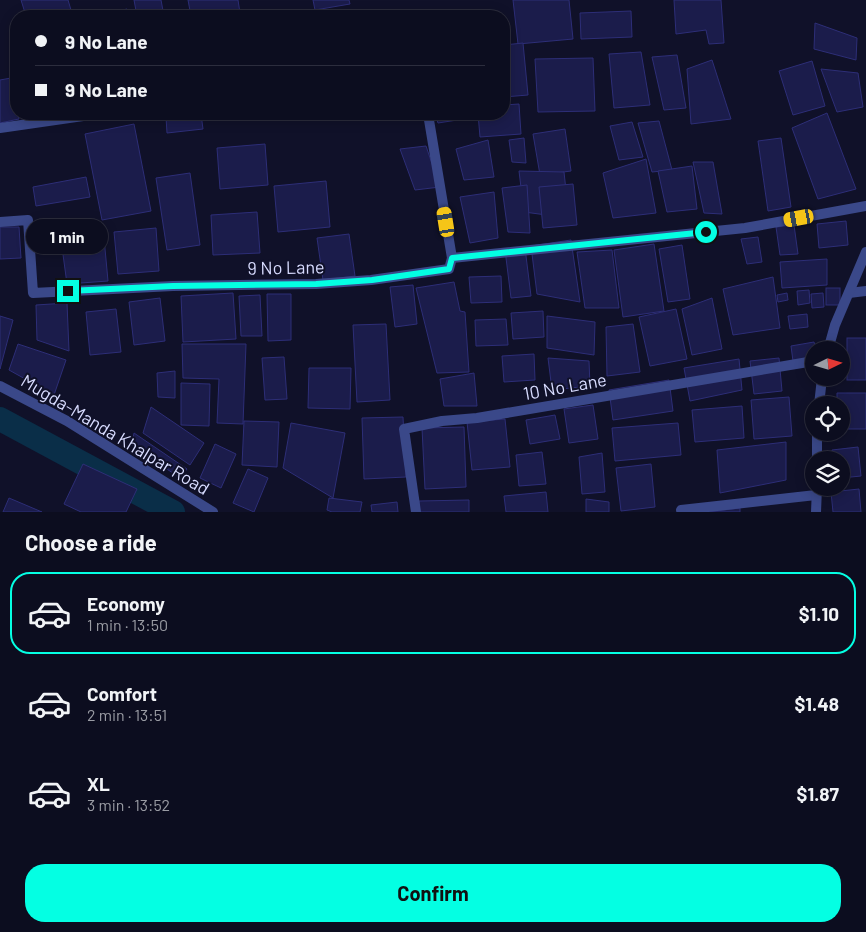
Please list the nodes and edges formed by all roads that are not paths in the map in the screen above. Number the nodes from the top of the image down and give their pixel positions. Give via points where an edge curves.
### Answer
1 (55, 120) edge
2 (429, 120) edge
3 (0, 128) edge
4 (866, 206) edge
5 (0, 222) edge
6 (866, 252) edge
7 (452, 258) junction
8 (866, 291) edge
9 (849, 293) junction
10 (831, 341) edge
11 (805, 363) edge
12 (0, 386) edge
13 (805, 493) edge
14 (816, 496) edge
15 (681, 510) dead end
16 (212, 512) edge
17 (416, 512) edge
18 (816, 512) edge

1 - 3 street
2 - 7 street
4 - 7 street via 745,228
5 - 7 street, 9 No Lane via 28,220 33,293 372,280 449,269
6 - 9 street
8 - 9 street
9 - 10 street
11 - 17 street, 10 No Lane via 404,428
12 - 16 street, Mugda-Manda Khalpar Road via 67,421
13 - 15 street
14 - 18 street

